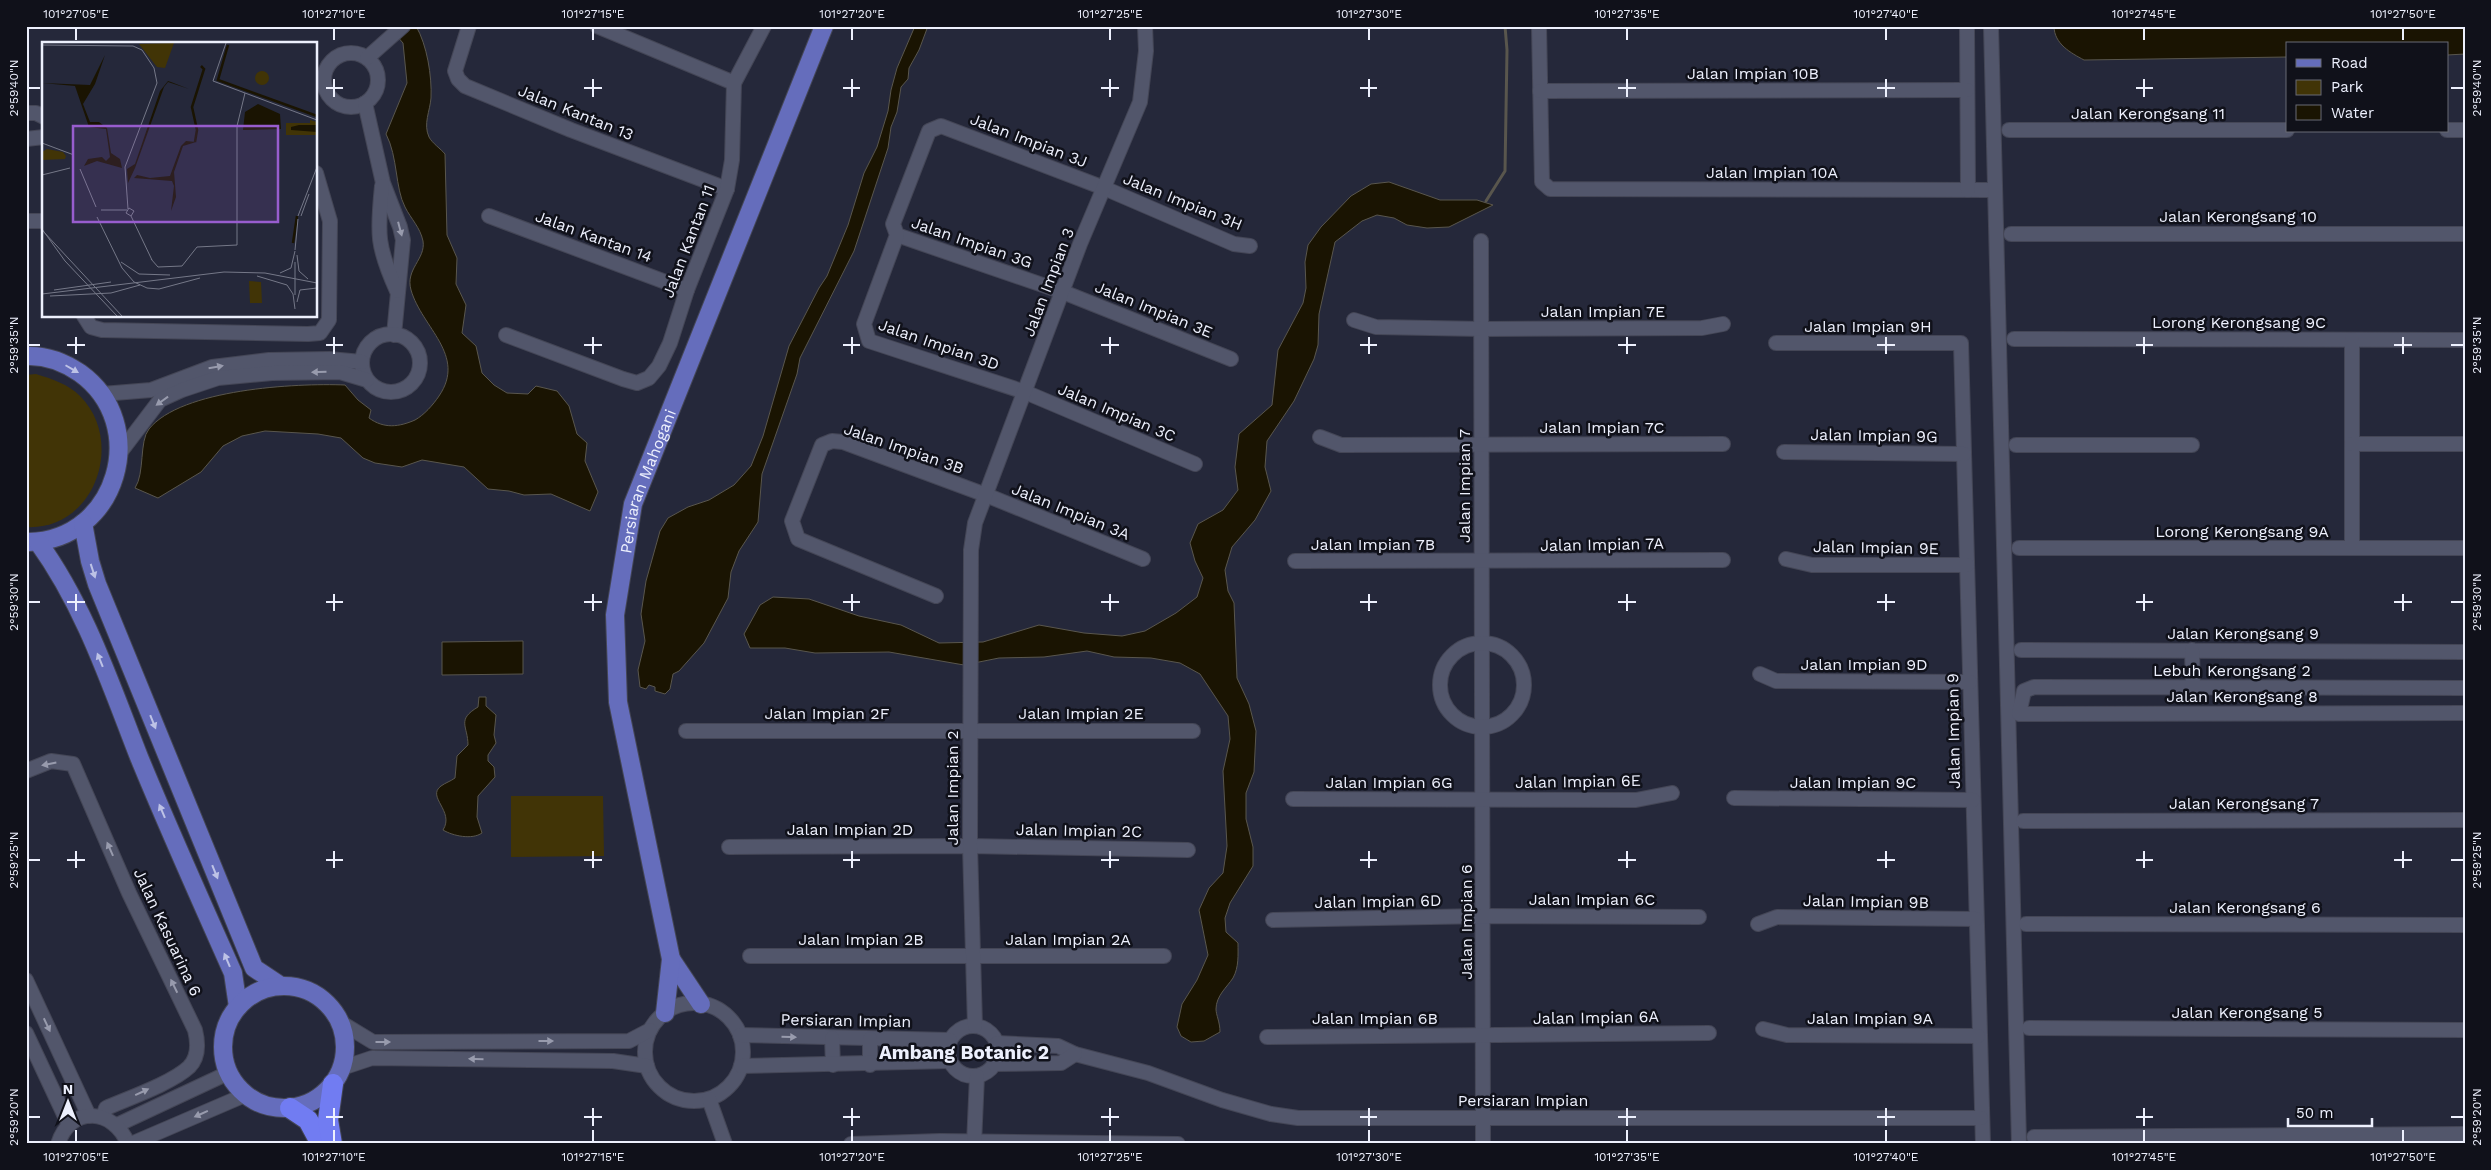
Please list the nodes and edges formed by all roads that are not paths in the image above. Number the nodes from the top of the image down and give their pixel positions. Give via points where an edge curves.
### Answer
1 (403, 26) edge
2 (597, 26) edge
3 (764, 26) edge
4 (824, 26) edge
5 (1145, 26) edge
6 (1539, 26) edge
7 (1967, 26) edge
8 (1991, 26) edge
9 (467, 30) edge
10 (367, 58) junction
11 (320, 77) edge
12 (734, 83) junction
13 (1967, 90) junction
14 (1540, 91) junction
15 (365, 103) junction
16 (26, 113) edge
17 (42, 116) edge
18 (2009, 130) dead end
19 (2286, 130) edge
20 (2448, 130) edge
21 (2465, 130) edge
22 (42, 137) edge
23 (26, 139) edge
24 (382, 183) junction
25 (318, 187) edge
26 (1104, 188) junction
27 (727, 189) junction
28 (1968, 190) junction
29 (1994, 190) junction
30 (489, 216) dead end
31 (26, 221) edge
32 (42, 221) edge
33 (323, 221) edge
34 (2011, 234) dead end
35 (2465, 234) edge
36 (897, 235) junction
37 (1481, 242) dead end
38 (1250, 246) dead end
39 (687, 290) junction
40 (397, 292) junction
41 (1063, 292) junction
42 (85, 318) edge
43 (1354, 320) dead end
44 (1724, 324) dead end
45 (1482, 329) junction
46 (394, 335) junction
47 (506, 335) dead end
48 (2014, 339) dead end
49 (2352, 340) junction
50 (2465, 340) edge
51 (1776, 343) dead end
52 (1961, 343) joint
53 (26, 356) edge
54 (1231, 359) dead end
55 (362, 362) junction
56 (367, 380) junction
57 (1025, 392) junction
58 (102, 394) junction
59 (1320, 437) dead end
60 (1723, 444) dead end
61 (2352, 444) junction
62 (2465, 444) edge
63 (1481, 445) junction
64 (2016, 445) dead end
65 (2192, 445) dead end
66 (1784, 452) dead end
67 (119, 454) junction
68 (1964, 454) junction
69 (1195, 464) dead end
70 (986, 495) junction
71 (83, 523) junction
72 (32, 542) edge
73 (2019, 548) dead end
74 (2352, 548) junction
75 (2465, 548) edge
76 (971, 550) joint
77 (1143, 559) dead end
78 (1786, 559) dead end
79 (1723, 560) dead end
80 (1295, 562) dead end
81 (1481, 562) junction
82 (1967, 565) junction
83 (936, 596) dead end
84 (1481, 642) junction
85 (2022, 650) dead end
86 (2192, 650) junction
87 (2465, 652) edge
88 (1760, 674) dead end
89 (1970, 682) junction
90 (2193, 688) junction
91 (2465, 688) edge
92 (2465, 713) edge
93 (2019, 714) joint
94 (1482, 727) junction
95 (969, 730) junction
96 (686, 731) dead end
97 (1193, 731) dead end
98 (26, 771) edge
99 (1672, 794) dead end
100 (1734, 798) dead end
101 (1293, 799) dead end
102 (1484, 800) junction
103 (1972, 800) junction
104 (2023, 820) dead end
105 (2465, 820) edge
106 (970, 846) junction
107 (729, 847) dead end
108 (1188, 850) dead end
109 (1484, 916) junction
110 (1699, 917) dead end
111 (1976, 919) junction
112 (1273, 920) dead end
113 (1758, 924) dead end
114 (2026, 924) dead end
115 (2465, 925) edge
116 (750, 956) dead end
117 (972, 956) junction
118 (1164, 956) dead end
119 (670, 959) junction
120 (26, 980) edge
121 (282, 986) junction
122 (701, 1004) junction
123 (238, 1007) junction
124 (665, 1013) junction
125 (340, 1022) junction
126 (975, 1026) junction
127 (2029, 1028) dead end
128 (1763, 1029) dead end
129 (650, 1030) junction
130 (2465, 1030) edge
131 (26, 1033) edge
132 (1709, 1033) dead end
133 (740, 1035) junction
134 (1483, 1035) junction
135 (1978, 1036) junction
136 (1267, 1037) dead end
137 (832, 1038) junction
138 (870, 1039) junction
139 (950, 1040) junction
140 (997, 1043) junction
141 (1075, 1054) junction
142 (950, 1061) junction
143 (994, 1064) junction
144 (833, 1065) junction
145 (870, 1065) junction
146 (647, 1066) junction
147 (741, 1066) junction
148 (228, 1073) junction
149 (337, 1076) junction
150 (977, 1076) junction
151 (245, 1095) junction
152 (709, 1099) junction
153 (290, 1108) junction
154 (96, 1117) junction
155 (1483, 1118) junction
156 (1980, 1118) junction
157 (69, 1125) junction
158 (117, 1125) junction
159 (2465, 1134) edge
160 (2034, 1137) dead end
161 (974, 1143) edge
162 (1175, 1143) edge
163 (58, 1144) edge
164 (130, 1144) edge
165 (321, 1144) edge
166 (332, 1144) edge
167 (725, 1144) edge
168 (851, 1144) edge
169 (1483, 1144) edge
170 (1982, 1144) edge
171 (2018, 1144) edge

1 - 10 street
2 - 12 street
3 - 12 street, Jalan Kantan 11
4 - 119 main road, Persiaran Mahogani via 633,504 615,615 618,702
5 - 26 street, Jalan Impian 3 via 1146,51 1140,102
6 - 14 street
7 - 13 street
8 - 29 street
9 - 27 street, Jalan Kantan 13 via 456,71 458,80 465,86
10 - 11 street via 349,53 340,55
10 - 15 street via 374,64 378,81 372,98
11 - 15 street via 328,94 341,105
12 - 27 street, Jalan Kantan 11 via 732,160
13 - 14 street, Jalan Impian 10B
13 - 28 street
14 - 28 street, Jalan Impian 10A via 1542,182 1550,189
15 - 24 street
16 - 17 street
18 - 19 street, Jalan Kerongsang 11
20 - 21 street
22 - 23 street
24 - 40 street via 380,245
24 -> 40 street via 403,240
25 - 33 street
26 - 36 street, Jalan Impian 3J via 941,126 930,131 909,177 893,224
26 - 38 street, Jalan Impian 3H via 1234,244
26 - 41 street, Jalan Impian 3
27 - 39 street, Jalan Kantan 11
28 - 29 street, Jalan Impian 10A
29 - 171 street
30 - 39 street, Jalan Kantan 14
31 - 32 street
33 - 42 street via 329,320 320,333 102,330 91,327
34 - 35 street, Jalan Kerongsang 10
36 - 41 street, Jalan Impian 3G
36 - 57 street, Jalan Impian 3D via 864,324 869,342
37 - 45 street, Jalan Impian 7
39 - 47 street, Jalan Kantan 11 via 659,366 649,378 637,383
40 - 46 street
41 - 54 street, Jalan Impian 3E
41 - 57 street, Jalan Impian 3
43 - 45 street, Jalan Impian 7E via 1376,327
44 - 45 street, Jalan Impian 7E via 1702,328
45 - 63 street, Jalan Impian 7
46 - 55 street via 375,339 364,353
46 - 56 street via 403,337 417,351 420,360 415,379 409,386 391,392 373,386
48 - 49 street, Lorong Kerongsang 9C
49 - 50 street, Lorong Kerongsang 9C
49 - 61 street
51 - 52 street, Jalan Impian 9H
52 - 68 street, Jalan Impian 9
53 -> 58 main road via 53,359 72,367
55 - 56 street
58 -> 55 street via 151,390 212,367 269,360
56 -> 67 street via 340,372 218,378 160,400
57 - 69 street, Jalan Impian 3C
57 - 70 street, Jalan Impian 3
58 - 67 main road via 116,426
59 - 63 street, Jalan Impian 7C via 1340,445
60 - 63 street, Jalan Impian 7C
61 - 62 street
61 - 74 street
63 - 81 street, Jalan Impian 7
64 - 65 street
66 - 68 street, Jalan Impian 9G
67 - 71 main road via 114,480 101,504
68 - 82 street, Jalan Impian 9
70 - 76 street, Jalan Impian 3 via 975,524
70 - 77 street, Jalan Impian 3A
70 - 83 street, Jalan Impian 3B via 843,442 832,441 822,445 792,521 798,539
71 - 72 main road via 62,535
71 -> 121 main road via 97,584 254,968
123 -> 72 main road via 233,973 148,778 79,607 58,569
73 - 74 street, Lorong Kerongsang 9A
74 - 75 street, Lorong Kerongsang 9A
76 - 95 street, Jalan Impian 2
78 - 82 street, Jalan Impian 9E via 1812,565
79 - 81 street, Jalan Impian 7A
80 - 81 street, Jalan Impian 7B
81 - 84 street, Jalan Impian 7
82 - 89 street, Jalan Impian 9
84 - 94 street, Jalan Impian 7
84 - 94 street via 1465,646 1444,665 1440,694 1450,712 1468,725
84 - 94 street via 1505,649 1515,658 1525,683 1523,697 1512,714 1496,725
85 - 86 street, Jalan Kerongsang 9
86 - 87 street, Jalan Kerongsang 9
86 - 90 street
88 - 89 street, Jalan Impian 9D via 1776,681
89 - 103 street, Jalan Impian 9
90 - 91 street, Lebuh Kerongsang 2
90 - 93 street, Lebuh Kerongsang 2 via 2034,687 2024,692
92 - 93 street, Jalan Kerongsang 8
94 - 102 street, Jalan Impian 6
95 - 96 street, Jalan Impian 2F
95 - 97 street, Jalan Impian 2E
95 - 106 street, Jalan Impian 2
154 -> 98 street, Jalan Kasuarina 6 via 106,1108 191,1066 198,1050 195,1030 129,894 73,764 51,761
99 - 102 street, Jalan Impian 6E via 1636,800
100 - 103 street, Jalan Impian 9C
101 - 102 street, Jalan Impian 6G
102 - 109 street, Jalan Impian 6
103 - 111 street, Jalan Impian 9
104 - 105 street, Jalan Kerongsang 7
106 - 107 street, Jalan Impian 2D
106 - 108 street, Jalan Impian 2C
106 - 117 street, Jalan Impian 2
109 - 110 street, Jalan Impian 6C
109 - 112 street, Jalan Impian 6D
109 - 134 street, Jalan Impian 6
111 - 113 street, Jalan Impian 9B via 1777,917
111 - 135 street, Jalan Impian 9
114 - 115 street, Jalan Kerongsang 6
116 - 117 street, Jalan Impian 2B
117 - 118 street, Jalan Impian 2A
117 - 126 street, Jalan Impian 2
119 - 122 main road
119 - 124 main road
120 -> 154 street
121 - 123 main road via 250,996
121 - 125 main road via 296,987 316,995
122 - 124 street via 676,1007
122 - 133 street via 711,1006 729,1018
123 - 148 main road via 223,1038 223,1056
124 - 129 street
125 -> 129 street via 373,1042 629,1041
125 - 149 main road via 345,1037 345,1053
126 - 139 street via 958,1031
126 - 140 street via 989,1031
127 - 130 street, Jalan Kerongsang 5
128 - 135 street, Jalan Impian 9A via 1786,1036
129 - 146 street via 645,1054
131 - 157 street
132 - 134 street, Jalan Impian 6A
133 -> 137 street, Persiaran Impian
133 - 147 street via 743,1050
134 - 136 street, Jalan Impian 6B
134 - 155 street, Jalan Impian 6
135 - 156 street, Jalan Impian 9
137 - 138 street, Persiaran Impian
137 - 144 street
138 - 139 street, Persiaran Impian
138 - 145 street
139 - 142 street
140 - 141 street, Persiaran Impian via 1058,1046
140 - 143 street
141 - 143 street via 1060,1063
141 - 155 street, Persiaran Impian via 1148,1073 1270,1114 1298,1118
142 - 145 street
142 - 150 street via 958,1071
143 - 150 street
144 - 145 street
144 - 147 street
146 -> 149 street via 613,1061 372,1058
146 - 152 street via 653,1080 664,1091 693,1101
147 - 152 street via 729,1086
148 - 151 main road
148 - 158 street
149 - 153 main road via 321,1096
149 - 166 highway via 328,1120
150 - 161 street
151 - 153 main road via 274,1108
151 -> 164 street
152 - 167 street
153 - 165 highway via 308,1120
154 - 157 street
154 - 158 street
155 - 156 street, Persiaran Impian
155 - 169 street, Jalan Impian 6
156 - 170 street, Jalan Impian 9
157 - 163 street
158 - 164 street
159 - 160 street
161 - 162 street
161 - 168 street

